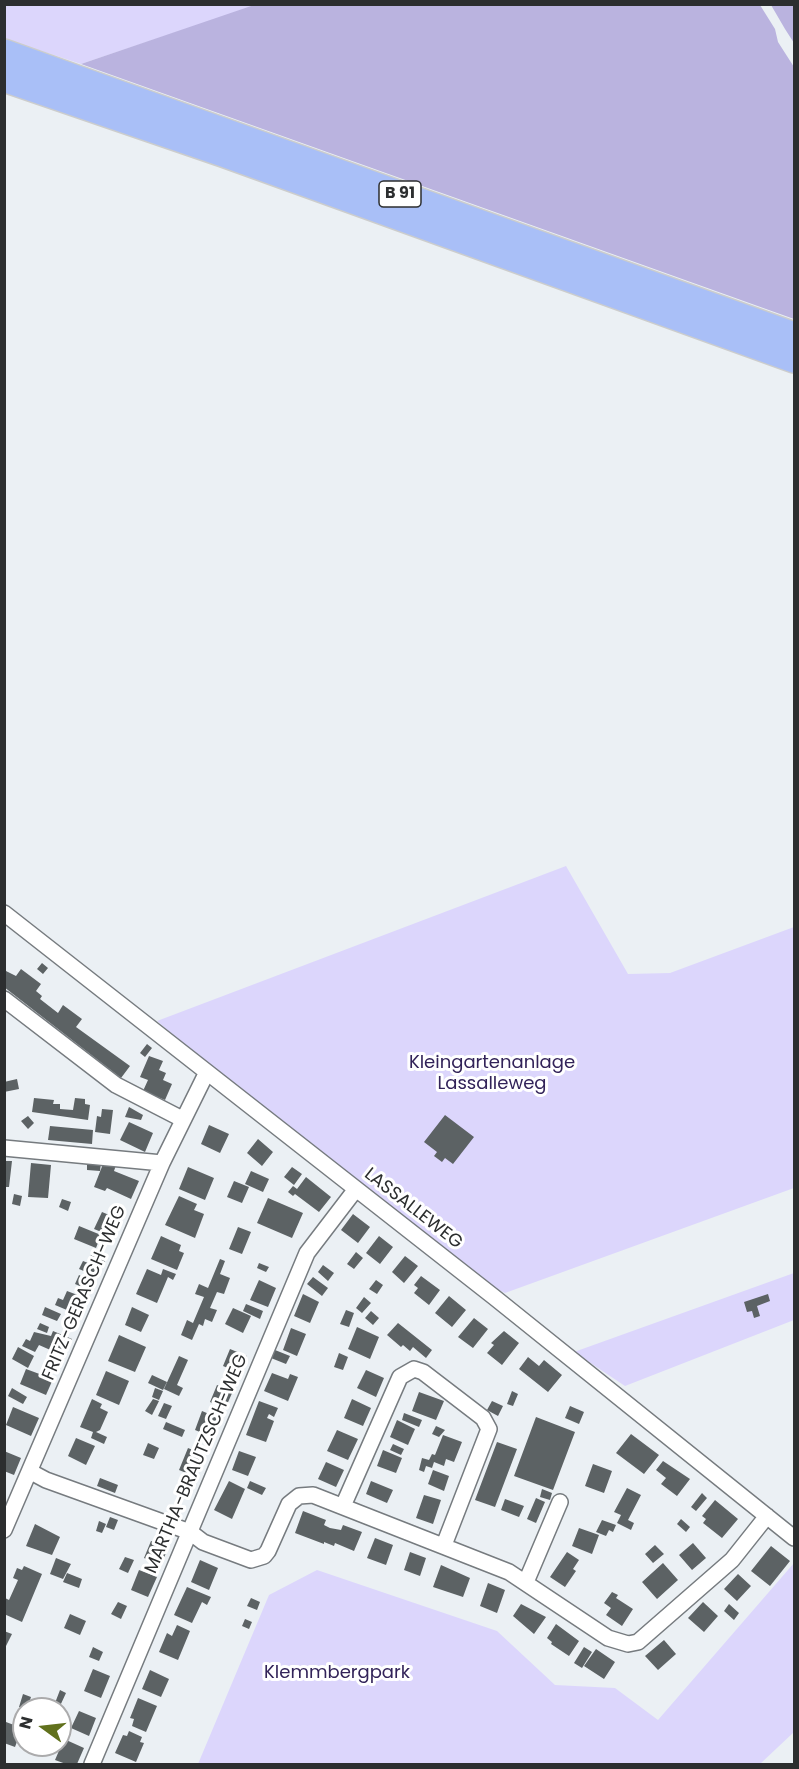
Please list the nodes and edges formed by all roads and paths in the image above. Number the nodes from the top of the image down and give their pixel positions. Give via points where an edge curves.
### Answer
1 (4, 53) edge
2 (4, 78) edge
3 (795, 336) edge
4 (795, 359) edge
5 (4, 913) edge
6 (4, 999) edge
7 (206, 1074) junction
8 (182, 1119) junction
9 (4, 1148) edge
10 (162, 1162) junction
11 (356, 1189) junction
12 (31, 1472) junction
13 (560, 1502) dead end
14 (343, 1506) junction
15 (8, 1512) edge
16 (767, 1516) junction
17 (4, 1530) edge
18 (190, 1532) junction
19 (795, 1538) edge
20 (444, 1545) junction
21 (526, 1582) junction
22 (92, 1764) edge

1 - 3 highway, B 91
2 - 4 highway, B 91
5 - 7 street, LASSALLEWEG
6 - 8 street via 116,1085
7 - 8 street, FRITZ-GERASCH-WEG
7 - 11 street, LASSALLEWEG
8 - 10 street, FRITZ-GERASCH-WEG
9 - 10 street
10 - 12 street, FRITZ-GERASCH-WEG
11 - 16 street, LASSALLEWEG
11 - 18 street, MARTHA-BRAUTZSCH-WEG via 307,1253
12 - 15 street, FRITZ-GERASCH-WEG
12 - 18 street
13 - 21 street
14 - 18 street via 314,1495 299,1496 289,1504 268,1551 251,1560 202,1542
14 - 20 street
14 - 20 street via 400,1377 414,1369 423,1372 483,1418 489,1429
15 - 17 street, FRITZ-GERASCH-WEG
16 - 19 street, LASSALLEWEG
16 - 21 street via 732,1560 638,1642 628,1644 608,1638
18 - 22 street, MARTHA-BRAUTZSCH-WEG
20 - 21 street

